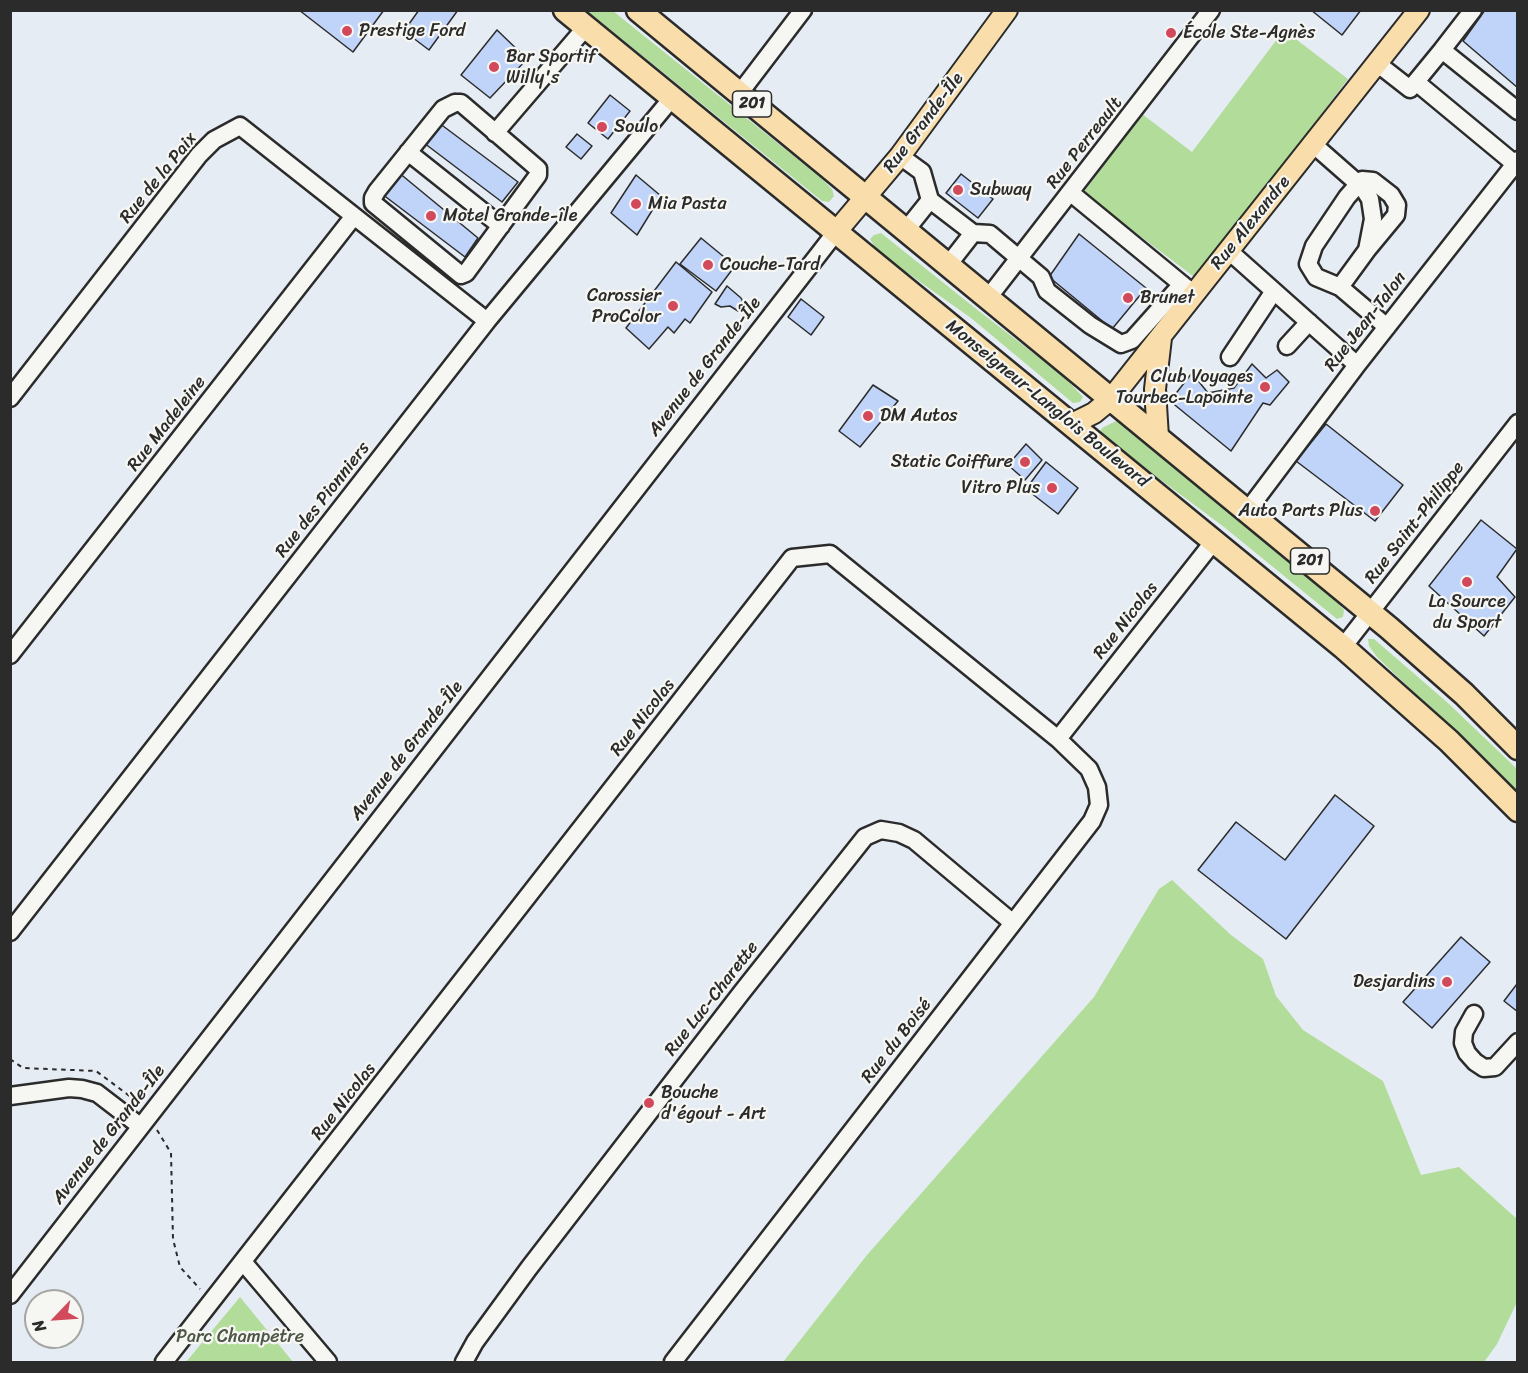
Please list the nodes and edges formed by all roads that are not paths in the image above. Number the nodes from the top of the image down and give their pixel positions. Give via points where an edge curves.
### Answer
1 (565, 10) edge
2 (638, 10) edge
3 (803, 10) edge
4 (1007, 10) edge
5 (1211, 10) edge
6 (1419, 10) edge
7 (1473, 10) edge
8 (586, 27) junction
9 (1442, 50) junction
10 (1378, 64) junction
11 (1416, 82) junction
12 (739, 94) junction
13 (672, 98) junction
14 (1518, 111) edge
15 (495, 133) junction
16 (1314, 145) junction
17 (408, 152) junction
18 (900, 156) junction
19 (1516, 162) edge
20 (1358, 183) junction
21 (1071, 193) junction
22 (866, 197) junction
23 (930, 200) junction
24 (354, 216) junction
25 (501, 226) junction
26 (906, 230) junction
27 (836, 232) junction
28 (973, 233) junction
29 (1367, 250) junction
30 (1229, 251) junction
31 (1019, 257) junction
32 (948, 265) junction
33 (1340, 287) junction
34 (1188, 289) junction
35 (1274, 291) junction
36 (988, 298) junction
37 (487, 321) junction
38 (1309, 322) junction
39 (1387, 327) junction
40 (1162, 338) junction
41 (1287, 346) dead end
42 (1230, 357) dead end
43 (1357, 365) junction
44 (10, 398) edge
45 (1111, 399) junction
46 (1518, 423) edge
47 (1072, 424) junction
48 (1158, 437) junction
49 (1248, 510) junction
50 (1214, 541) junction
51 (1371, 612) junction
52 (1343, 647) junction
53 (10, 655) edge
54 (1058, 739) junction
55 (1518, 748) edge
56 (1518, 810) edge
57 (1013, 922) junction
58 (10, 932) edge
59 (1474, 1014) dead end
60 (1518, 1042) edge
61 (10, 1096) edge
62 (144, 1121) junction
63 (244, 1263) junction
64 (10, 1294) edge
65 (164, 1362) edge
66 (328, 1362) edge
67 (464, 1362) edge
68 (673, 1362) edge

1 - 8 highway, Monseigneur-Langlois Boulevard / 201
2 - 12 highway, 201
3 - 12 street
4 - 18 main road, Rue Grande-Île
5 - 21 street, Rue Perreault
6 - 10 main road, Rue Alexandre
7 - 9 street
8 - 13 highway, Monseigneur-Langlois Boulevard / 201
8 - 15 street
9 - 11 street
9 - 14 street
10 - 11 street via 1410,89
10 - 16 main road, Rue Alexandre
11 - 19 street
12 - 22 highway, 201
13 - 27 highway, Monseigneur-Langlois Boulevard / 201
13 - 37 street, Rue des Pionniers
15 - 17 street via 461,103 455,103 443,109
15 - 25 street via 538,169 538,175
16 - 20 street
16 - 30 main road, Rue Alexandre
17 - 25 street
17 - 25 street via 377,191 373,203 457,273 466,273
18 - 22 main road, Rue Grande-Île
18 - 23 street via 922,172
19 - 39 street, Rue Jean-Talon
20 - 29 street via 1370,199 1373,219
20 - 29 street via 1373,181 1397,205 1396,215
20 - 33 street via 1314,246 1308,264 1316,278
21 - 31 street, Rue Perreault
21 - 34 street
22 - 26 highway, 201
22 - 27 main road, Rue Grande-Île
23 - 26 street
23 - 28 street
24 - 37 street, Rue de la Paix
24 - 44 street, Rue de la Paix via 240,126 214,140 199,155
24 - 53 street, Rue Madeleine
26 - 32 highway, 201
27 - 47 highway, Monseigneur-Langlois Boulevard / 201
27 - 62 street, Avenue de Grande-Île
28 - 31 street via 990,234
28 - 32 street
29 - 33 street
30 - 34 main road, Rue Alexandre
30 - 35 street
31 - 34 street via 1041,277 1047,291 1121,344 1132,340
31 - 36 street, Rue Perreault
32 - 36 highway, 201
33 - 39 street
34 - 40 main road, Rue Alexandre
35 - 38 street
35 - 42 street
36 - 45 highway, 201
37 - 58 street, Rue des Pionniers
38 - 41 street
38 - 43 street
39 - 43 street, Rue Jean-Talon
40 - 45 main road, Rue Alexandre
40 - 48 main road via 1155,389
43 - 49 street, Rue Jean-Talon
45 - 47 main road, Rue Alexandre
45 - 48 highway, 201
46 - 51 street, Rue Saint-Philippe
47 - 50 highway, Monseigneur-Langlois Boulevard / 201
48 - 49 highway, 201
49 - 51 highway, 201
50 - 52 highway, Monseigneur-Langlois Boulevard / 201
50 - 54 street, Rue Nicolas
51 - 52 street, Rue Saint-Philippe
51 - 55 highway, 201 via 1443,674
52 - 56 highway, Monseigneur-Langlois Boulevard / 201 via 1449,741
54 - 57 street, Rue du Boisé via 1089,769 1099,805 1092,821
54 - 63 street, Rue Nicolas via 830,554 792,558
57 - 67 street, Rue Luc-Charette via 914,840 880,830 865,837 529,1268
57 - 68 street, Rue du Boisé
59 - 60 street via 1463,1043 1467,1053 1484,1068 1495,1067
61 - 62 street via 82,1089 97,1093
62 - 64 street, Avenue de Grande-Île
63 - 65 street, Rue Nicolas
63 - 66 street

